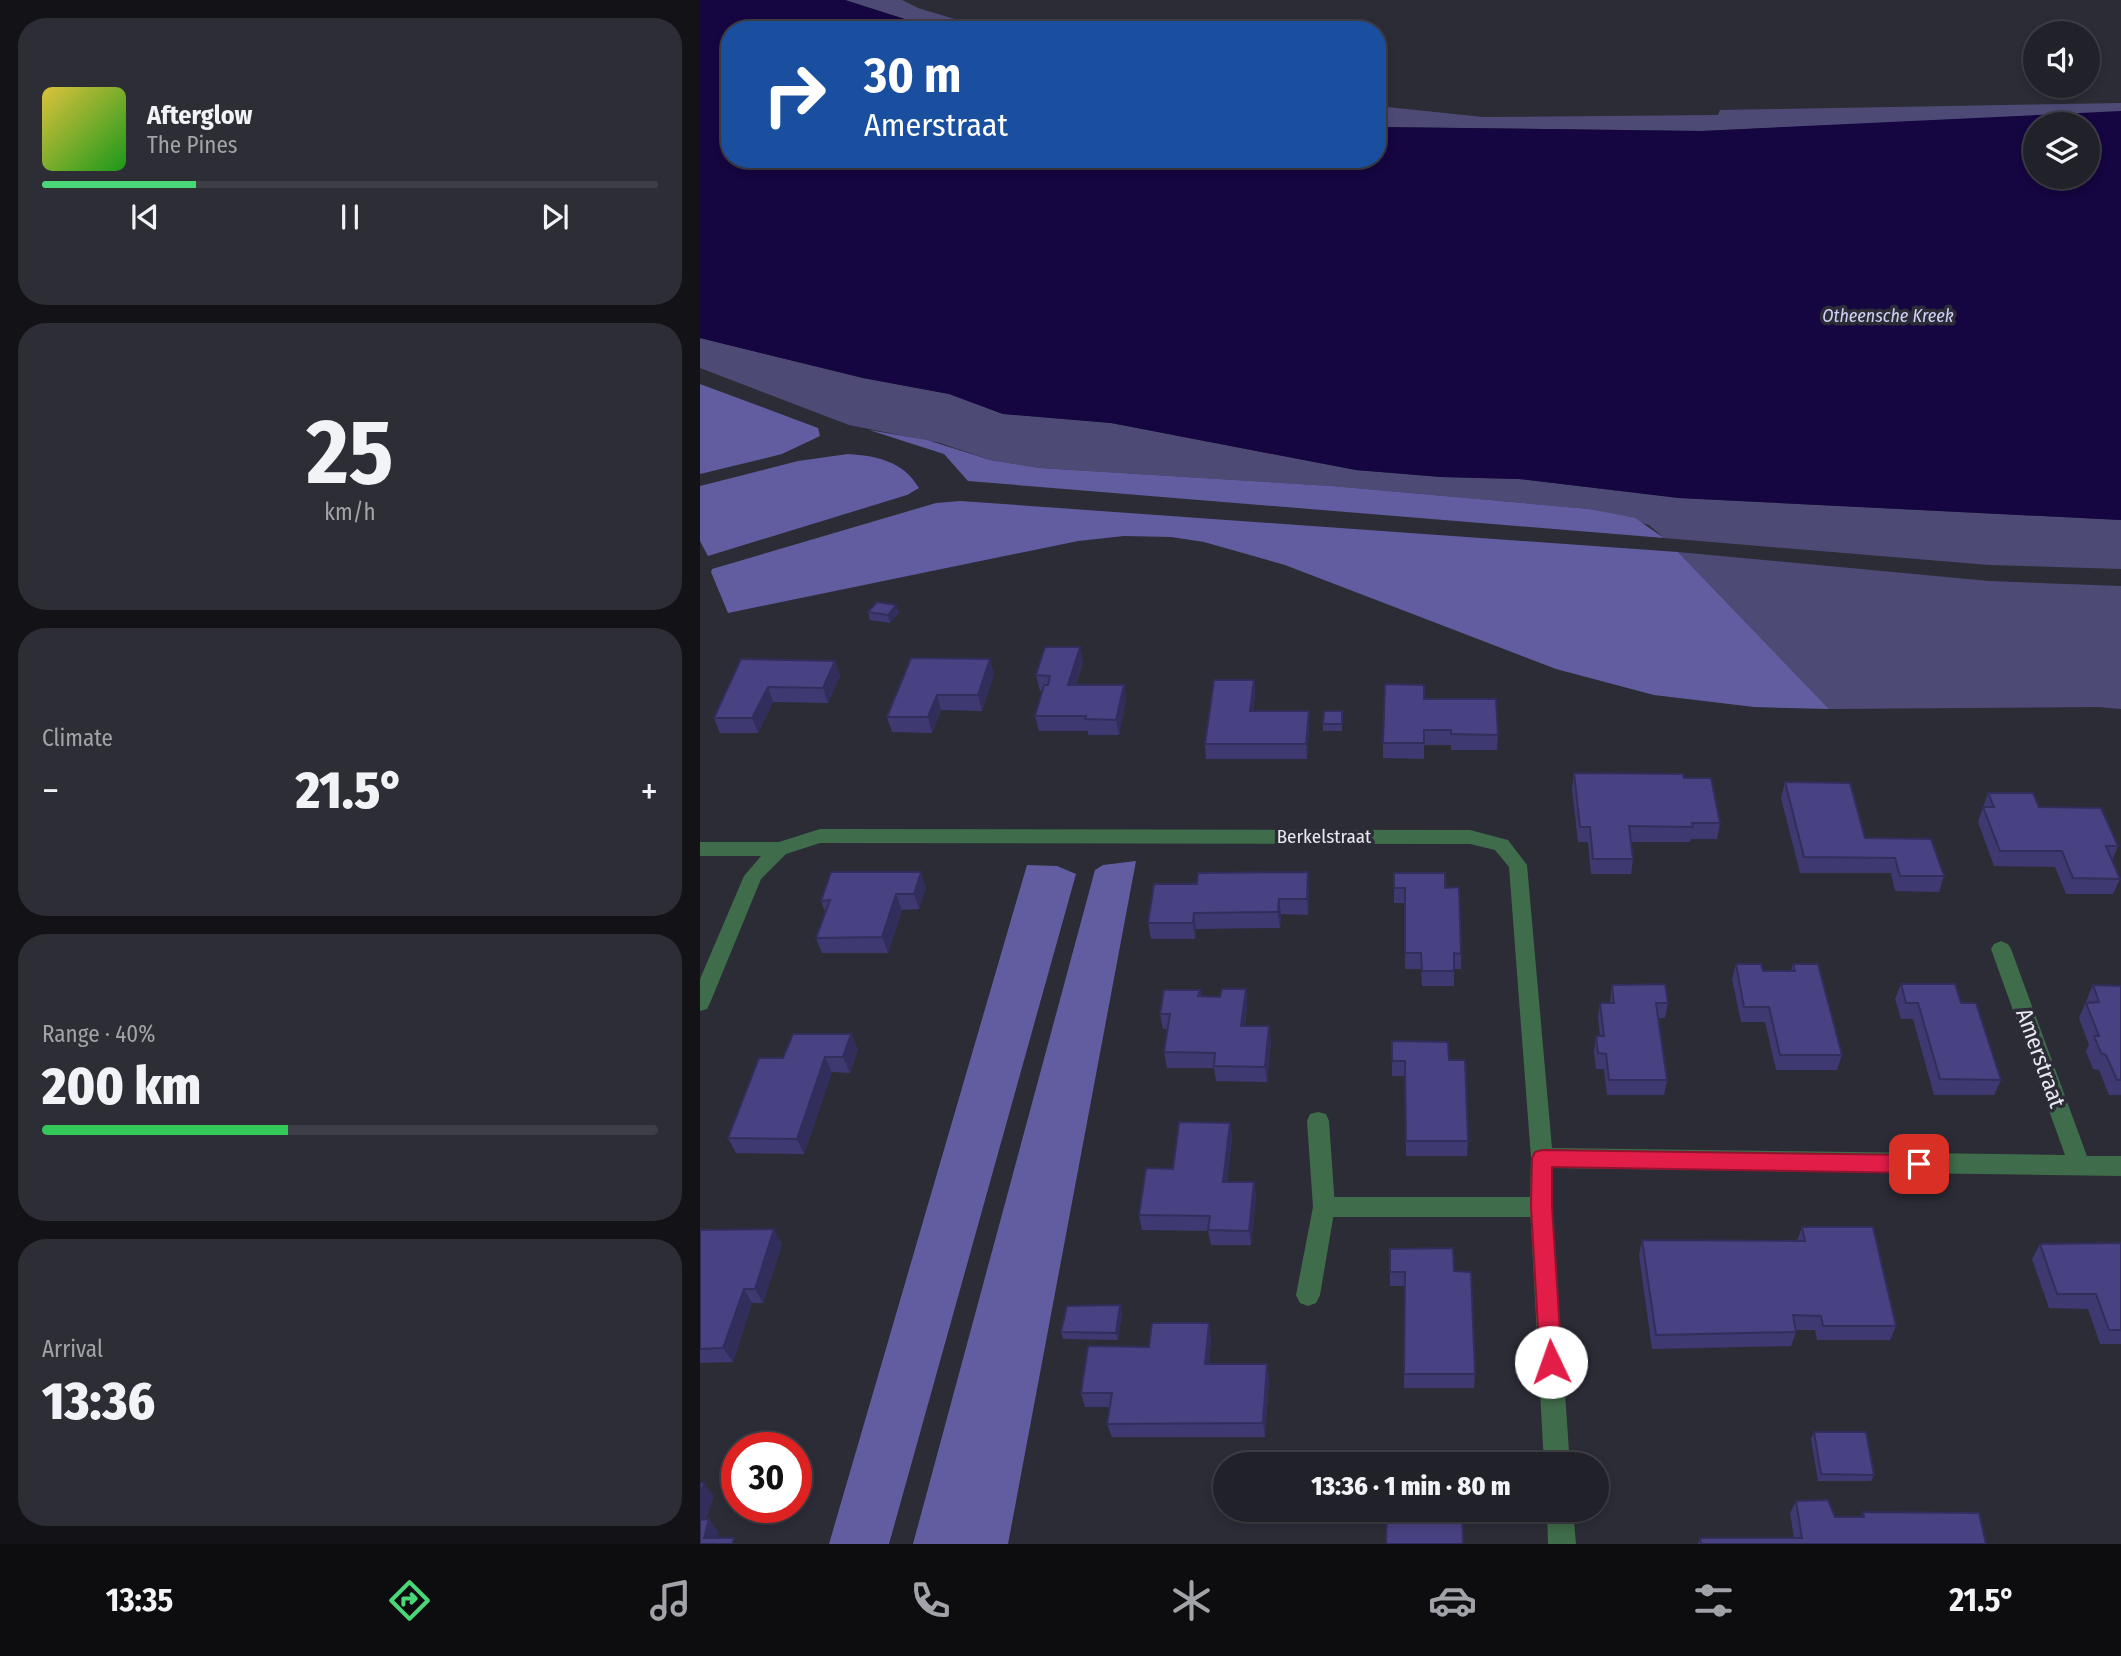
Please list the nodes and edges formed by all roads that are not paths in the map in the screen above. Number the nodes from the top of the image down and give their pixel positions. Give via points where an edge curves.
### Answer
1 (700, 849) edge
2 (779, 849) junction
3 (2001, 949) dead end
4 (700, 1003) edge
5 (1318, 1121) dead end
6 (1542, 1158) junction
7 (2080, 1166) junction
8 (2121, 1166) edge
9 (1324, 1207) junction
10 (1541, 1207) junction
11 (1308, 1295) dead end
12 (1556, 1452) edge
13 (1561, 1522) edge
14 (1562, 1544) edge

1 - 2 street, Berkelstraat
2 - 4 street, Berkelstraat via 753,876
2 - 6 street, Berkelstraat via 820,836 1470,837 1501,845 1518,865
3 - 7 street, Amerstraat
5 - 9 street
6 - 7 street
6 - 10 street, Berkelstraat
7 - 8 street
9 - 10 street
9 - 11 street
10 - 12 street, Berkelstraat
13 - 14 street

